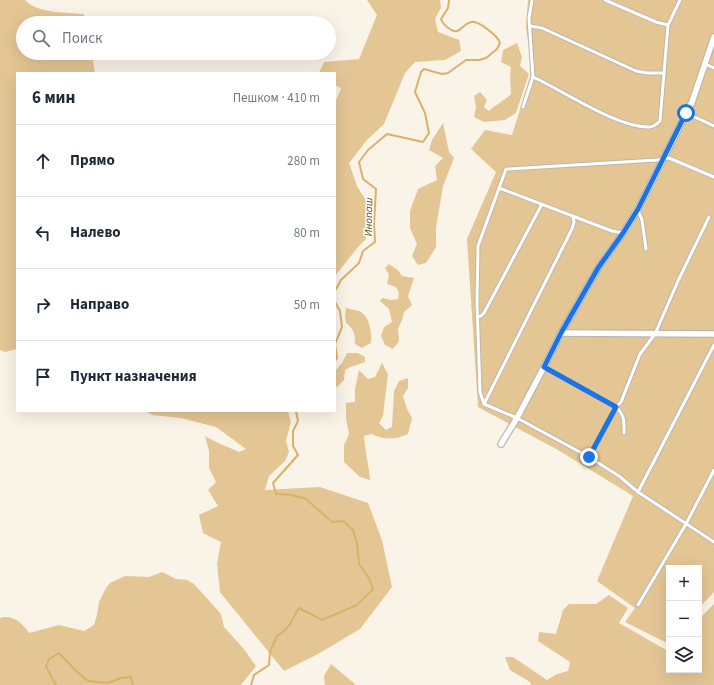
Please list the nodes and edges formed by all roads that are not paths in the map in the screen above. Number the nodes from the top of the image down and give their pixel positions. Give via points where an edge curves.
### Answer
1 (532, 0) edge
2 (605, 0) edge
3 (680, 0) edge
4 (668, 25) junction
5 (530, 26) junction
6 (714, 37) edge
7 (705, 64) junction
8 (714, 68) edge
9 (664, 73) junction
10 (533, 77) junction
11 (523, 107) dead end
12 (686, 113) junction
13 (714, 126) edge
14 (663, 159) junction
15 (714, 177) edge
16 (499, 188) junction
17 (542, 204) junction
18 (638, 209) junction
19 (573, 216) junction
20 (709, 217) dead end
21 (623, 233) junction
22 (646, 249) dead end
23 (477, 317) junction
24 (561, 333) junction
25 (655, 334) junction
26 (714, 334) edge
27 (714, 345) edge
28 (544, 367) junction
29 (484, 404) junction
30 (616, 407) junction
31 (517, 418) junction
32 (624, 433) dead end
33 (501, 444) dead end
34 (589, 457) junction
35 (714, 470) edge
36 (638, 492) junction
37 (686, 524) junction
38 (714, 542) edge
39 (638, 604) dead end

1 - 5 lane
2 - 4 lane
3 - 4 lane
4 - 9 lane
5 - 9 lane via 542,28 636,71
5 - 10 lane
6 - 7 street
7 - 8 lane
7 - 12 street
9 - 10 lane via 660,121 650,127 631,125 614,119
10 - 11 lane
12 - 13 lane
12 - 14 street
14 - 15 lane via 669,158
14 - 16 lane via 506,168
14 - 18 street
16 - 17 lane
16 - 23 lane via 478,246
17 - 19 lane
17 - 23 lane via 484,313
18 - 21 street
18 - 22 lane
19 - 21 lane
19 - 29 lane via 572,229
20 - 25 lane
21 - 24 street via 598,268
23 - 29 lane via 480,392
24 - 25 street
24 - 28 street
25 - 26 street
25 - 30 lane via 640,354 621,402
27 - 36 lane
28 - 30 lane
28 - 31 street
29 - 31 lane
30 - 32 lane via 624,420
30 - 34 lane
31 - 33 street
31 - 34 lane
34 - 36 lane
35 - 37 lane
36 - 37 lane
37 - 38 lane
37 - 39 lane

